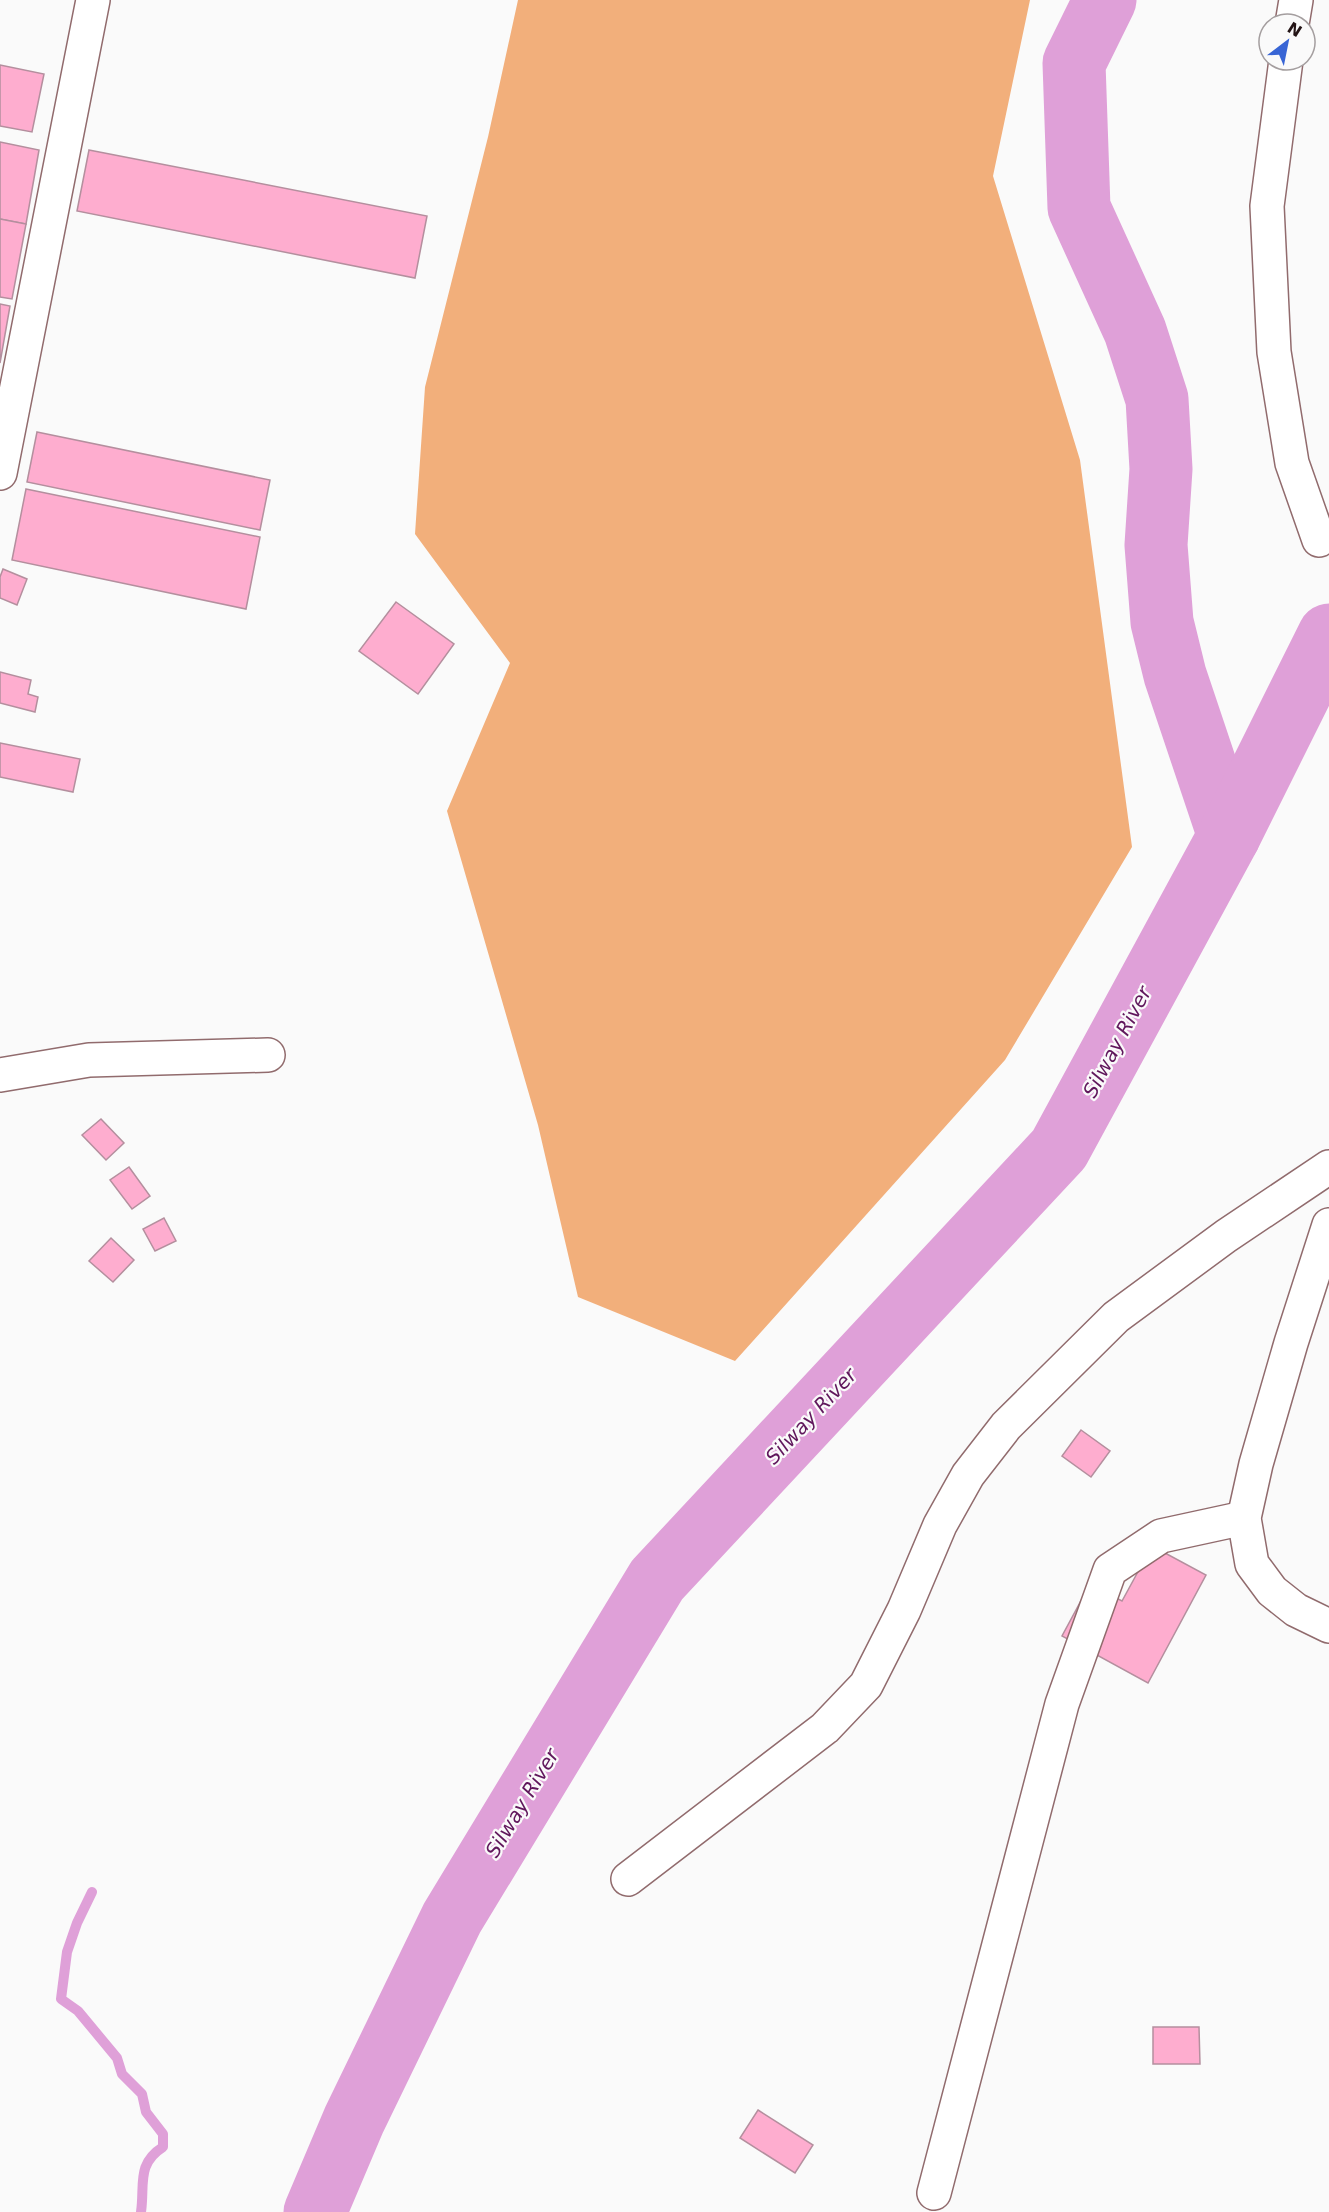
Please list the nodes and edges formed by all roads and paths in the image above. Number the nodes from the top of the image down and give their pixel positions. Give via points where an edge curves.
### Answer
1 (93, 0) edge
2 (1284, 72) edge
3 (0, 473) edge
4 (1319, 540) dead end
5 (268, 1055) dead end
6 (0, 1075) edge
7 (1329, 1167) edge
8 (1329, 1225) edge
9 (1244, 1518) junction
10 (1329, 1626) edge
11 (628, 1879) dead end
12 (934, 2193) dead end

1 - 3 street
2 - 4 street via 1267,206 1274,352 1292,463
5 - 6 street via 89,1060
7 - 11 street via 1116,1317 1006,1426 969,1475 940,1525 904,1610 866,1685 825,1728
8 - 9 street via 1288,1354
9 - 10 street via 1252,1563 1272,1591 1296,1610
9 - 12 street via 1161,1536 1110,1570 1062,1704

